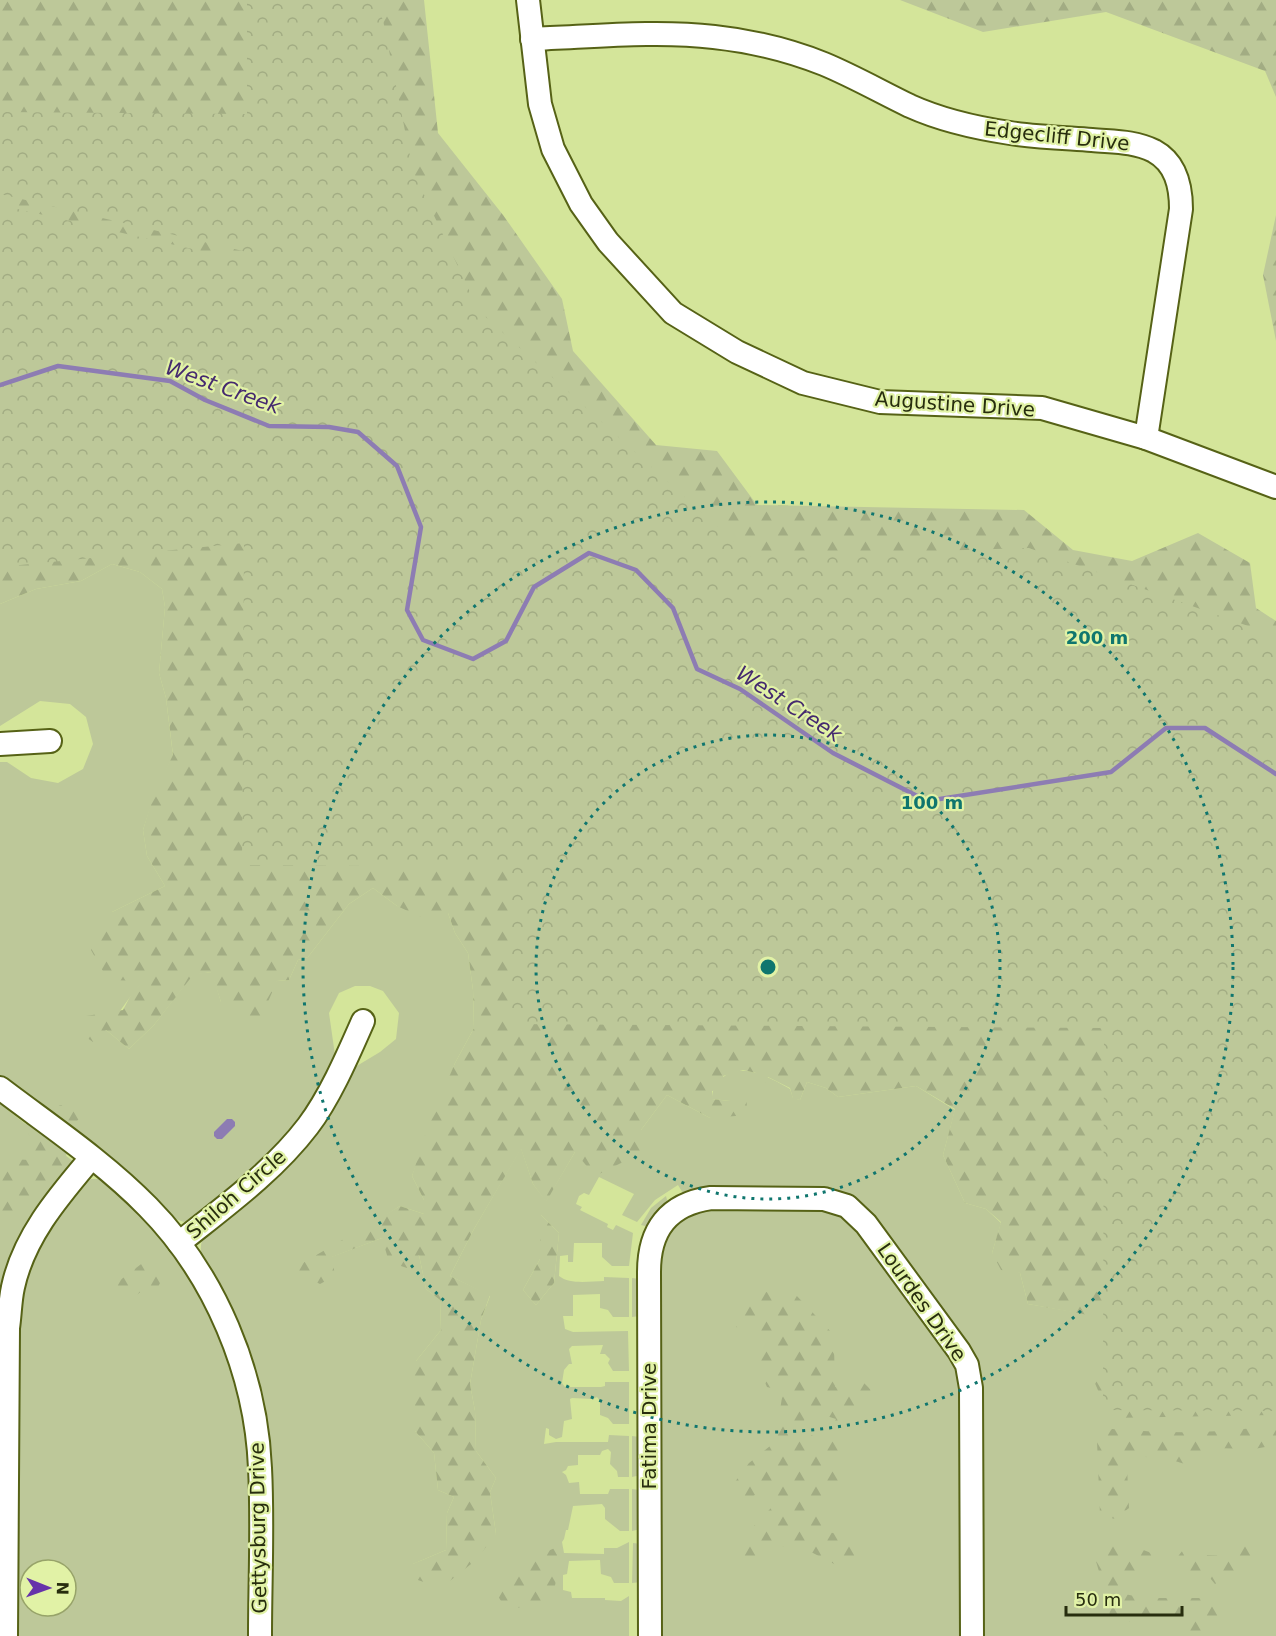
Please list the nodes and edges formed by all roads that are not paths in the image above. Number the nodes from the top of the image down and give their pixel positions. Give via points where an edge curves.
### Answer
1 (528, 0) edge
2 (532, 39) junction
3 (1146, 438) junction
4 (1276, 487) edge
5 (50, 741) dead end
6 (0, 744) edge
7 (363, 1021) dead end
8 (0, 1088) edge
9 (91, 1158) junction
10 (664, 1221) joint
11 (179, 1243) junction
12 (6, 1636) edge
13 (260, 1636) edge
14 (650, 1636) edge
15 (972, 1636) edge

1 - 2 street, Augustine Drive
2 - 3 street, Augustine Drive via 540,104 553,149 581,204 608,242 673,313 737,352 803,383 880,402 1041,408
2 - 3 street, Edgecliff Drive via 671,35 740,41 822,63 911,106 964,124 1012,134 1130,143 1157,153 1176,174 1181,209
3 - 4 street, Augustine Drive
5 - 6 street
7 - 11 street, Shiloh Circle via 337,1078 309,1125 276,1163
8 - 9 street, Gettysburg Drive
9 - 11 street, Gettysburg Drive via 148,1207
9 - 12 street via 39,1226 22,1258 13,1288 8,1328
10 - 14 street, Fatima Drive via 654,1236 649,1262
10 - 15 street, Lourdes Drive via 696,1200 815,1198 842,1203 866,1224 967,1365
11 - 13 street, Gettysburg Drive via 222,1316 236,1348 251,1402 260,1467

